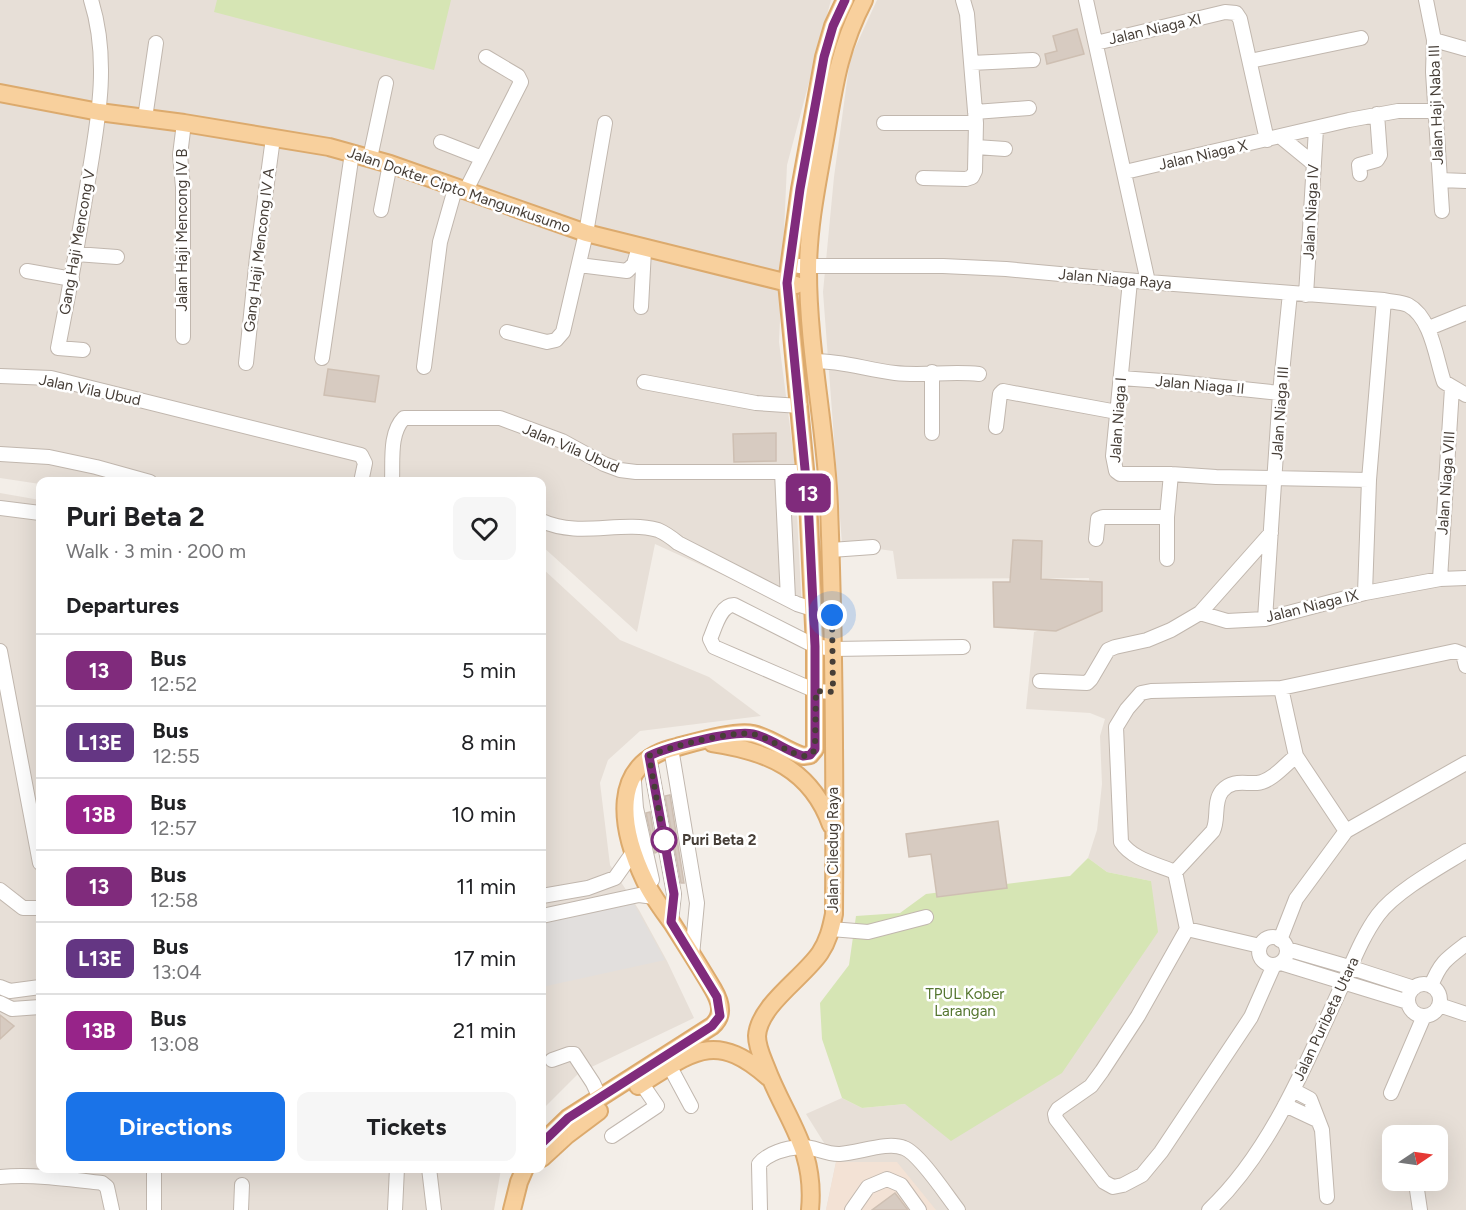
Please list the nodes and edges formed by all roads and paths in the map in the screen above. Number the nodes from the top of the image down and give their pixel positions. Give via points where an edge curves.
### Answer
1 (91, 0) edge
2 (845, 0) edge
3 (864, 0) edge
4 (963, 0) edge
5 (1086, 0) edge
6 (1214, 0) edge
7 (1426, 0) edge
8 (1214, 15) junction
9 (1361, 38) dead end
10 (1434, 40) junction
11 (156, 43) dead end
12 (1096, 43) junction
13 (1466, 49) edge
14 (486, 57) dead end
15 (1033, 60) dead end
16 (1250, 61) junction
17 (970, 63) junction
18 (386, 83) dead end
19 (0, 93) edge
20 (1029, 108) dead end
21 (1436, 111) junction
22 (99, 112) junction
23 (1377, 114) junction
24 (975, 117) junction
25 (145, 118) junction
26 (184, 123) junction
27 (605, 123) dead end
28 (884, 123) dead end
29 (1316, 129) junction
30 (273, 138) junction
31 (1274, 139) junction
32 (441, 142) dead end
33 (976, 147) junction
34 (1005, 149) dead end
35 (352, 153) junction
36 (370, 158) junction
37 (482, 158) junction
38 (390, 164) junction
39 (1314, 164) junction
40 (1125, 172) junction
41 (1360, 174) dead end
42 (923, 178) dead end
43 (1440, 180) junction
44 (1466, 180) edge
45 (460, 190) junction
46 (381, 210) dead end
47 (1442, 212) dead end
48 (586, 233) junction
49 (641, 247) junction
50 (76, 254) junction
51 (117, 256) dead end
52 (579, 265) junction
53 (790, 265) junction
54 (808, 267) junction
55 (27, 271) dead end
56 (72, 279) junction
57 (1130, 281) junction
58 (1148, 282) junction
59 (787, 283) junction
60 (809, 288) junction
61 (1290, 293) junction
62 (1306, 295) junction
63 (1384, 300) junction
64 (641, 307) dead end
65 (1466, 313) edge
66 (1429, 328) junction
67 (507, 332) dead end
68 (183, 337) dead end
69 (83, 350) dead end
70 (322, 358) dead end
71 (816, 361) junction
72 (246, 363) dead end
73 (424, 367) dead end
74 (932, 372) junction
75 (979, 374) dead end
76 (0, 376) edge
77 (1121, 378) junction
78 (644, 382) dead end
79 (1452, 388) junction
80 (1280, 393) junction
81 (1466, 395) edge
82 (800, 405) junction
83 (1118, 412) junction
84 (996, 427) dead end
85 (932, 433) dead end
86 (0, 454) edge
87 (782, 472) junction
88 (806, 472) junction
89 (1171, 474) junction
90 (130, 477) edge
91 (362, 477) edge
92 (392, 477) edge
93 (1275, 477) junction
94 (1369, 480) junction
95 (0, 508) edge
96 (36, 512) edge
97 (1167, 517) junction
98 (546, 523) edge
99 (1270, 533) junction
100 (1096, 539) dead end
101 (873, 547) dead end
102 (831, 550) junction
103 (1167, 559) dead end
104 (1466, 578) edge
105 (1440, 579) junction
106 (1365, 593) junction
107 (788, 599) junction
108 (813, 609) junction
109 (1200, 613) junction
110 (832, 615) junction
111 (1265, 619) junction
112 (815, 646) junction
113 (963, 647) dead end
114 (833, 649) junction
115 (0, 651) edge
116 (1466, 666) edge
117 (1040, 681) dead end
118 (1281, 688) junction
119 (816, 699) junction
120 (833, 699) junction
121 (699, 742) junction
122 (671, 748) junction
123 (1296, 756) junction
124 (643, 762) junction
125 (1466, 763) edge
126 (1346, 831) junction
127 (834, 838) junction
128 (36, 842) edge
129 (634, 851) junction
130 (1466, 851) edge
131 (1174, 872) junction
132 (588, 888) junction
133 (0, 890) edge
134 (546, 895) edge
135 (658, 903) junction
136 (594, 906) junction
137 (36, 908) edge
138 (546, 915) edge
139 (926, 917) dead end
140 (671, 922) junction
141 (1187, 928) junction
142 (831, 929) junction
143 (1284, 944) junction
144 (1466, 944) edge
145 (1260, 946) junction
146 (693, 955) junction
147 (1278, 964) junction
148 (1350, 967) junction
149 (1344, 981) junction
150 (1431, 986) junction
151 (0, 987) edge
152 (36, 988) edge
153 (1414, 988) junction
154 (25, 990) junction
155 (1408, 1002) junction
156 (0, 1003) edge
157 (1439, 1005) junction
158 (34, 1008) edge
159 (1466, 1014) edge
160 (1424, 1016) junction
161 (552, 1060) dead end
162 (670, 1067) junction
163 (771, 1079) junction
164 (642, 1084) junction
165 (1293, 1090) junction
166 (1391, 1094) dead end
167 (600, 1098) junction
168 (684, 1099) dead end
169 (1284, 1105) junction
170 (1317, 1120) junction
171 (612, 1136) dead end
172 (546, 1139) edge
173 (803, 1146) junction
174 (546, 1154) edge
175 (53, 1173) edge
176 (154, 1173) edge
177 (397, 1173) edge
178 (430, 1173) edge
179 (523, 1173) edge
180 (530, 1173) edge
181 (0, 1177) edge
182 (242, 1185) dead end
183 (1417, 1191) edge
184 (1327, 1197) dead end
185 (513, 1205) edge
186 (112, 1210) edge
187 (154, 1210) edge
188 (241, 1210) edge
189 (395, 1210) edge
190 (434, 1210) edge
191 (760, 1210) edge
192 (810, 1210) edge
193 (852, 1210) edge
194 (919, 1210) edge
195 (958, 1210) edge
196 (1209, 1210) edge
197 (1420, 1210) edge

1 - 22 street, Gang Haji Mencong V via 101,64
2 - 53 main road via 824,57
3 - 54 main road, Jalan Ciledug Raya via 850,26 837,70
4 - 17 street
5 - 12 street
6 - 8 street
7 - 10 street, Jalan Haji Naba III
8 - 12 street, Jalan Niaga XI
8 - 16 street, Jalan Niaga XI via 1232,12 1240,18
9 - 16 street
10 - 13 street
10 - 21 street, Jalan Haji Naba III
11 - 25 street
12 - 40 street
14 - 37 street via 521,81
15 - 17 street
16 - 31 street, Jalan Niaga XI
17 - 24 street
18 - 36 street
19 - 22 main road, Jalan Dokter Cipto Mangunkusumo
20 - 24 street
21 - 23 street, Jalan Niaga X
21 - 43 street, Jalan Haji Naba III
22 - 25 main road, Jalan Dokter Cipto Mangunkusumo
22 - 50 street, Gang Haji Mencong V
23 - 29 street, Jalan Niaga X
23 - 41 street via 1380,155 1377,160 1359,165
24 - 28 street
24 - 33 street
25 - 26 main road, Jalan Dokter Cipto Mangunkusumo
26 - 30 main road, Jalan Dokter Cipto Mangunkusumo
26 - 68 street, Jalan Haji Mencong IV B via 180,155
27 - 48 street
29 - 31 street, Jalan Niaga X
29 - 39 street, Jalan Niaga IV
30 - 35 main road, Jalan Dokter Cipto Mangunkusumo
30 - 72 street, Gang Haji Mencong IV A
31 - 39 street
31 - 40 street, Jalan Niaga X
32 - 37 street
33 - 34 street
33 - 42 street via 972,177
35 - 36 main road, Jalan Dokter Cipto Mangunkusumo
35 - 70 street
36 - 38 main road, Jalan Dokter Cipto Mangunkusumo
37 - 45 street
38 - 45 main road, Jalan Dokter Cipto Mangunkusumo
38 - 46 street
39 - 62 street, Jalan Niaga IV
40 - 58 street
43 - 44 street
43 - 47 street, Jalan Haji Naba III
45 - 48 main road, Jalan Dokter Cipto Mangunkusumo
45 - 73 street via 440,242
48 - 49 main road, Jalan Dokter Cipto Mangunkusumo
48 - 52 street
49 - 52 street via 627,271
49 - 59 main road, Jalan Dokter Cipto Mangunkusumo
49 - 64 street
50 - 51 street
50 - 56 street, Gang Haji Mencong V
52 - 67 street via 563,332 556,340 547,342
53 - 54 street, Jalan Niaga Raya
53 - 59 main road
54 - 57 street, Jalan Niaga Raya via 954,266
54 - 60 main road, Jalan Ciledug Raya
55 - 56 street
56 - 69 street, Gang Haji Mencong V via 58,348
57 - 58 street, Jalan Niaga Raya
57 - 77 street, Jalan Niaga I
58 - 61 street, Jalan Niaga Raya
59 - 60 main road, Jalan Dokter Cipto Mangunkusumo
59 - 82 main road
60 - 71 main road, Jalan Ciledug Raya
61 - 62 street, Jalan Niaga Raya
61 - 80 street, Jalan Niaga III
62 - 63 street, Jalan Niaga Raya
63 - 66 street, Jalan Niaga Raya via 1411,307
63 - 94 street
65 - 66 street
66 - 79 street via 1444,382
71 - 74 street via 895,373
71 - 102 main road, Jalan Ciledug Raya
74 - 75 street
74 - 85 street
76 - 91 street, Jalan Vila Ubud via 51,378 362,455
77 - 80 street, Jalan Niaga II
77 - 83 street, Jalan Niaga I
78 - 82 street via 756,403
79 - 81 street
79 - 105 street, Jalan Niaga VIII
80 - 93 street, Jalan Niaga III
82 - 88 main road
83 - 84 street via 1003,391
83 - 89 street, Jalan Niaga I via 1113,456 1116,471
86 - 90 street via 49,457
87 - 88 street, Jalan Vila Ubud
87 - 92 street, Jalan Vila Ubud via 620,470 562,441 501,418 404,418 394,440
87 - 107 street
88 - 108 main road
89 - 93 street, Jalan Niaga I
89 - 97 street
93 - 94 street, Jalan Niaga I
93 - 99 street, Jalan Niaga III
94 - 106 street
95 - 96 street
97 - 100 street via 1103,517 1098,519
97 - 103 street
98 - 107 street via 574,529 660,531
99 - 109 street
99 - 111 street, Jalan Niaga III
101 - 102 street
102 - 110 main road, Jalan Ciledug Raya
104 - 105 street, Jalan Niaga IX
105 - 106 street, Jalan Niaga IX
106 - 111 street, Jalan Niaga IX
107 - 108 street
108 - 110 street
108 - 112 main road
109 - 111 street, Jalan Niaga IX via 1227,621
109 - 117 street via 1147,640 1108,650 1087,683
110 - 114 main road, Jalan Ciledug Raya
112 - 114 street
112 - 119 main road
112 - 119 street via 729,605 710,639 714,647
113 - 114 street
114 - 120 main road, Jalan Ciledug Raya
115 - 128 street
116 - 118 street via 1463,654 1455,651
118 - 123 street
118 - 131 street via 1146,691 1127,709 1116,727 1121,842 1133,854
119 - 120 street
119 - 121 main road via 815,745 813,753 805,756 750,733
120 - 127 main road, Jalan Ciledug Raya
121 - 122 main road
121 - 127 main road via 757,752 790,769 817,796
122 - 124 main road
122 - 146 street via 697,903
123 - 126 street
123 - 131 street via 1260,783 1232,783 1222,791 1217,801 1216,826
124 - 129 main road via 630,782 626,800
124 - 135 street via 633,787 647,868
124 - 140 street via 674,894
125 - 126 street
126 - 143 street via 1296,899
127 - 142 main road, Jalan Ciledug Raya
129 - 132 street via 615,878
129 - 135 main road
130 - 148 street, Jalan Puribeta Utara via 1385,907
131 - 141 street
132 - 134 street
132 - 136 street
133 - 137 street via 23,908
135 - 136 street via 639,895
135 - 140 main road
136 - 138 street
139 - 142 street via 868,932
140 - 146 main road
141 - 145 street
141 - 147 street via 1102,1071 1091,1086 1055,1114 1110,1185 1119,1186 1142,1175 1161,1152 1251,1017
142 - 163 main road, Jalan Ciledug Raya via 819,955 767,1011 759,1026 758,1044
143 - 145 street via 1276,938 1267,939
143 - 147 street via 1286,957
143 - 148 street
144 - 150 street via 1439,967
145 - 147 street via 1261,960
146 - 167 main road via 717,997 720,1012 716,1023
147 - 149 street
148 - 149 street, Jalan Puribeta Utara
148 - 153 street
149 - 155 street
149 - 165 street, Jalan Puribeta Utara
150 - 153 street
150 - 157 street via 1438,994
151 - 154 street
152 - 154 street
153 - 155 street
154 - 158 street
155 - 160 street via 1411,1009
156 - 158 street via 12,1009
157 - 159 street
157 - 160 street via 1436,1011
160 - 166 street
161 - 167 street via 574,1054
162 - 163 main road via 696,1052 719,1049 746,1059
162 - 164 main road
162 - 168 street
163 - 173 main road, Jalan Ciledug Raya
164 - 171 street via 657,1107
164 - 174 main road via 583,1122
165 - 169 street, Jalan Puribeta Utara
165 - 170 street via 1310,1099
167 - 172 main road via 562,1122
169 - 170 street
169 - 196 street, Jalan Puribeta Utara via 1241,1173
170 - 184 street via 1322,1130
173 - 191 street via 773,1154 759,1164
173 - 192 main road, Jalan Ciledug Raya via 810,1175
173 - 195 street via 831,1155 882,1147 905,1148 915,1155
175 - 181 street
175 - 186 street via 102,1183 108,1187
176 - 187 street
177 - 189 street
178 - 190 street
179 - 185 main road
180 - 185 main road
182 - 188 street
183 - 197 street
193 - 194 street via 868,1186 887,1179 901,1185

